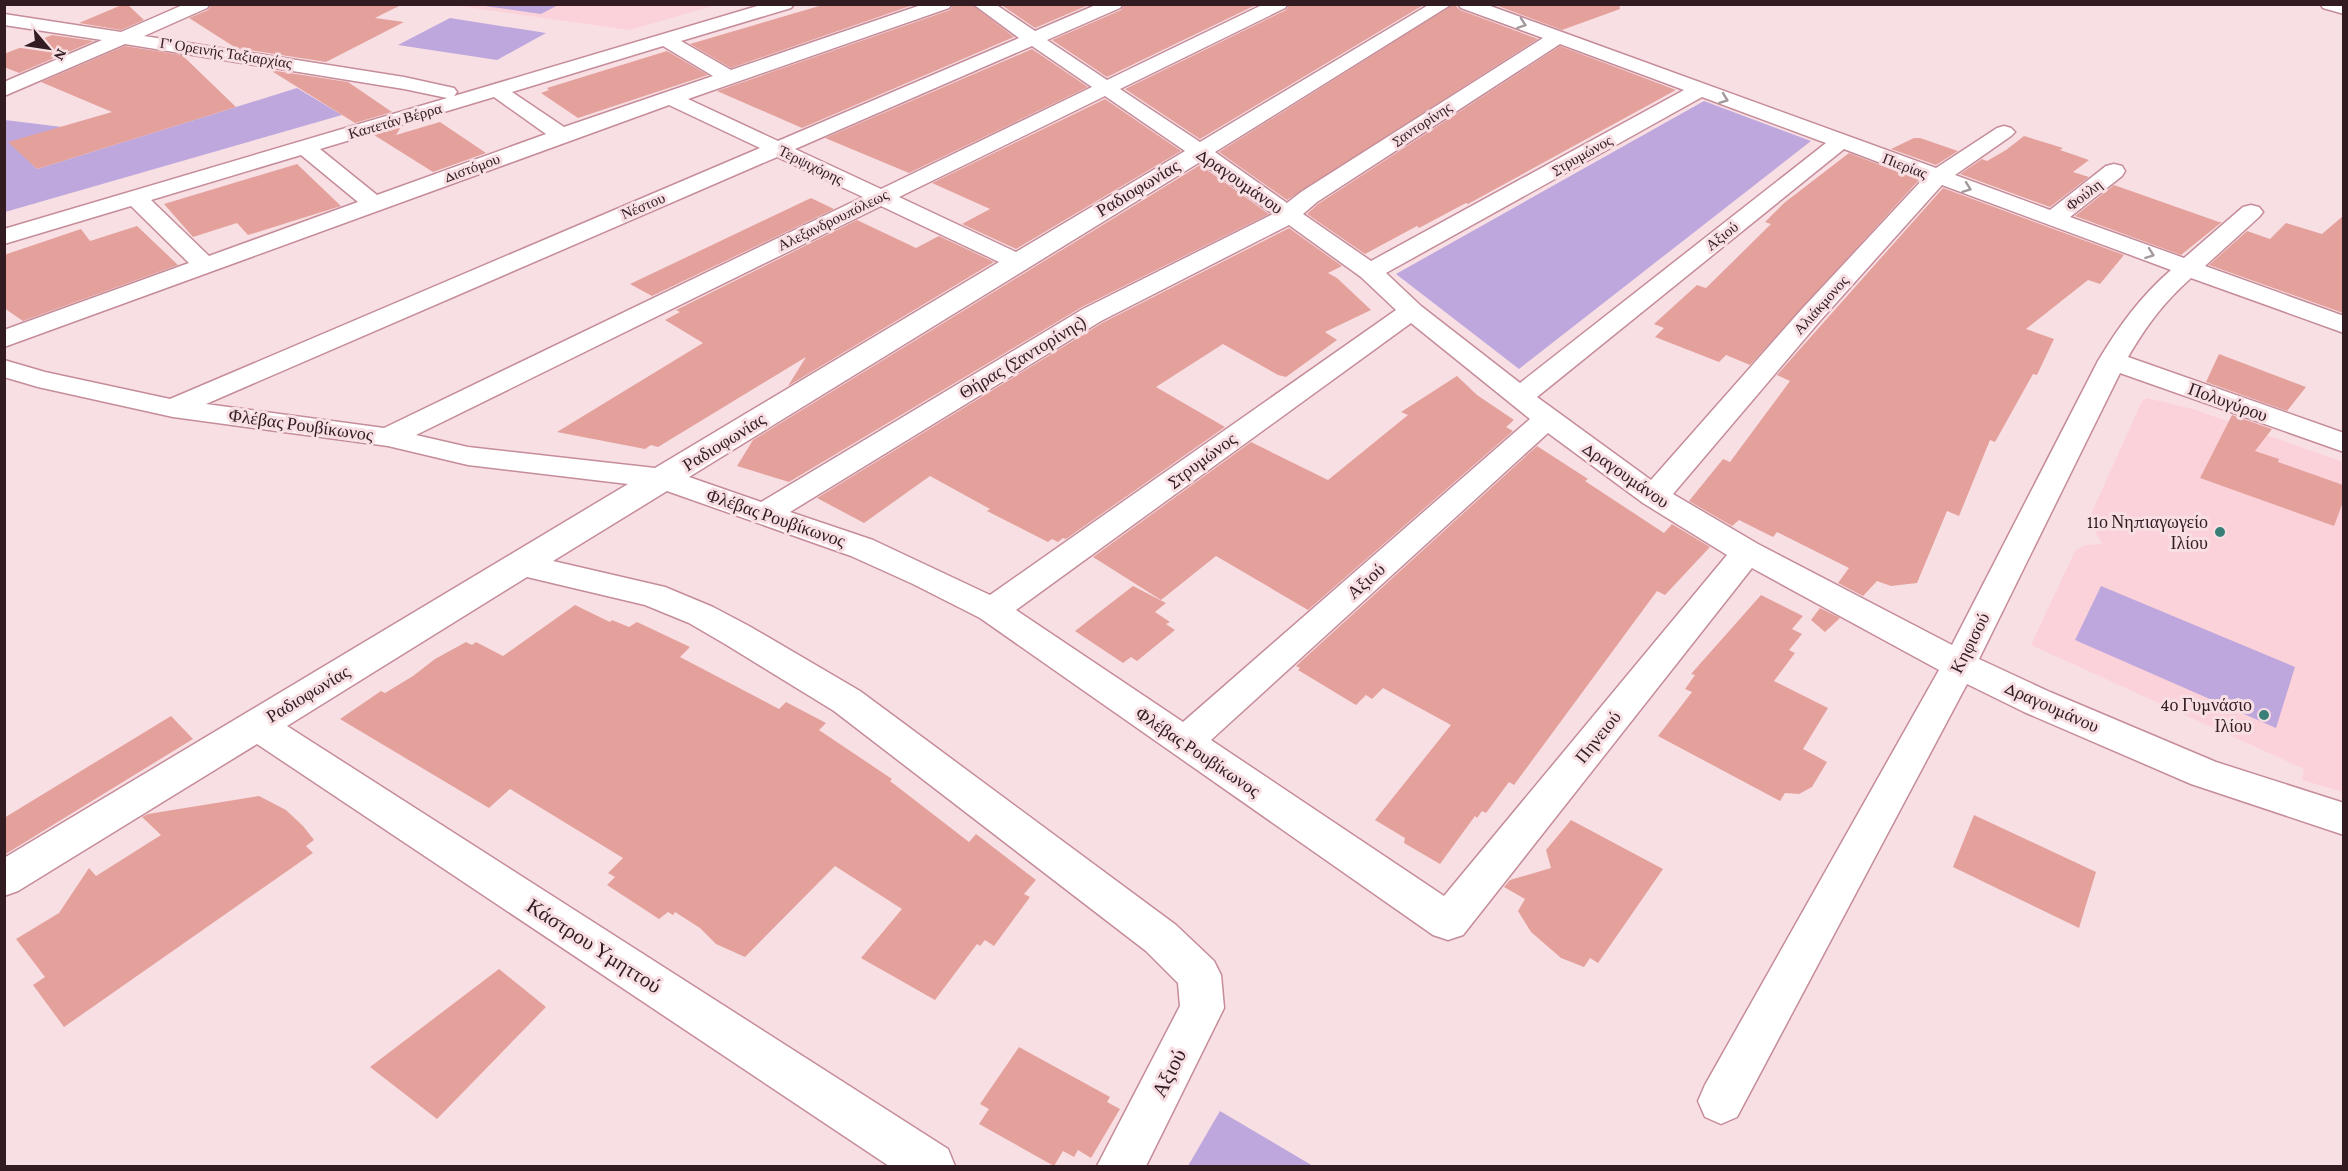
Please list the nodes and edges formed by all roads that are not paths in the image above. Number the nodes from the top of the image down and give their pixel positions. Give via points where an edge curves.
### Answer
1 (201, 4) edge
2 (748, 4) edge
3 (786, 4) edge
4 (944, 4) edge
5 (982, 4) edge
6 (1113, 4) edge
7 (1280, 4) edge
8 (1443, 4) edge
9 (1467, 4) edge
10 (2329, 4) edge
11 (2343, 9) edge
12 (4, 19) edge
13 (126, 37) junction
14 (1558, 37) junction
15 (1034, 39) junction
16 (666, 40) junction
17 (730, 78) junction
18 (1105, 89) junction
19 (4, 90) edge
20 (1700, 90) junction
21 (498, 91) junction
22 (447, 92) junction
23 (670, 98) junction
24 (2004, 132) dead end
25 (562, 135) junction
26 (1840, 142) junction
27 (305, 148) junction
28 (777, 148) junction
29 (1200, 152) junction
30 (2114, 171) dead end
31 (1936, 178) junction
32 (136, 198) junction
33 (879, 198) junction
34 (373, 203) junction
35 (2251, 212) dead end
36 (1288, 215) junction
37 (2053, 219) junction
38 (4, 222) edge
39 (4, 237) edge
40 (1018, 262) junction
41 (205, 265) junction
42 (2187, 267) junction
43 (1370, 272) junction
44 (1412, 311) junction
45 (2343, 325) edge
46 (4, 339) edge
47 (2112, 361) junction
48 (4, 368) edge
49 (1520, 397) junction
50 (173, 408) junction
51 (1547, 419) junction
52 (388, 436) junction
53 (2343, 443) edge
54 (664, 479) junction
55 (1654, 496) junction
56 (765, 513) junction
57 (1747, 552) junction
58 (521, 565) junction
59 (992, 610) junction
60 (1959, 665) junction
61 (257, 725) junction
62 (1184, 742) junction
63 (2343, 819) edge
64 (4, 879) edge
65 (1448, 922) joint
66 (1721, 1101) dead end
67 (931, 1167) edge
68 (1121, 1167) edge

1 - 13 street
2 - 22 street, Καπετάν Βέρρα
3 - 16 street, Καπετάν Βέρρα
4 - 17 street, Διστόμου
5 - 15 street, Δραγουμάνου
6 - 15 street, Νέστου
7 - 18 street, Αλεξανδρουπόλεως
8 - 29 street, Ραδιοφωνίας
9 -> 14 street, Πιερίας
10 - 11 street
12 - 13 street, Γ' Ορεινής Ταξιαρχίας
13 - 19 street
13 - 22 street, Γ' Ορεινής Ταξιαρχίας
14 - 20 street, Πιερίας
14 - 36 street, Σαντορίνης via 1309,197
15 - 18 street, Δραγουμάνου
15 - 28 street, Νέστου
16 - 17 street
16 - 21 street, Καπετάν Βέρρα
17 - 23 street, Διστόμου
18 - 29 street, Δραγουμάνου
18 - 33 street, Αλεξανδρουπόλεως
20 -> 26 street, Πιερίας
20 - 43 street, Στρυμώνος
21 - 25 street
21 - 27 street, Καπετάν Βέρρα
22 - 38 street, Καπετάν Βέρρα
23 - 25 street, Διστόμου
23 - 28 street, Τερψιχόρης
24 - 31 street, Αλιάκμονος
25 - 34 street, Διστόμου
26 - 31 street, Πιερίας
26 - 49 street, Αξιού
27 - 32 street, Καπετάν Βέρρα
27 - 34 street
28 - 33 street, Τερψιχόρης
28 - 50 street, Νέστου
29 - 36 street, Δραγουμάνου
29 - 40 street, Ραδιοφωνίας
30 - 37 street, Φούλη
31 -> 37 street, Πιερίας
31 - 55 street, Αλιάκμονος
32 - 39 street, Καπετάν Βέρρα
32 - 41 street
33 - 40 street, Τερψιχόρης
33 - 52 street, Αλεξανδρουπόλεως
34 - 41 street, Διστόμου
35 - 42 street, Κηφισού
36 - 43 street, Δραγουμάνου
36 - 56 street, Θήρας (Σαντορίνης) via 1092,315
37 -> 42 street, Πιερίας
40 - 54 street, Ραδιοφωνίας
41 - 46 street, Διστόμου
42 - 45 street, Πιερίας
42 - 47 street, Κηφισού via 2156,296
43 - 44 street, Δραγουμάνου
44 - 49 street, Δραγουμάνου
44 - 59 street, Στρυμώνος
47 - 53 street, Πολυγύρου
47 - 60 street, Κηφισού
48 - 50 street, Φλέβας Ρουβίκωνος
49 - 51 street, Δραγουμάνου
50 - 52 street, Φλέβας Ρουβίκωνος
51 - 55 street, Δραγουμάνου
51 - 62 street, Αξιού
52 - 54 street, Φλέβας Ρουβίκωνος via 468,456
54 - 56 street, Φλέβας Ρουβίκωνος
54 - 58 street, Ραδιοφωνίας
55 - 57 street, Δραγουμάνου
56 - 59 street, Φλέβας Ρουβίκωνος via 862,548
57 - 60 street, Δραγουμάνου
57 - 65 street, Πηνειού
58 - 61 street, Ραδιοφωνίας
58 - 68 street, Αξιού via 653,595 700,615 807,677 846,701 1161,938 1199,975 1202,1008
59 - 62 street, Φλέβας Ρουβίκωνος
60 - 63 street, Δραγουμάνου via 2204,773
60 - 66 street, Κηφισού
61 - 64 street, Ραδιοφωνίας
61 - 67 street, Κάστρου Υμηττού
62 - 65 street, Φλέβας Ρουβίκωνος

